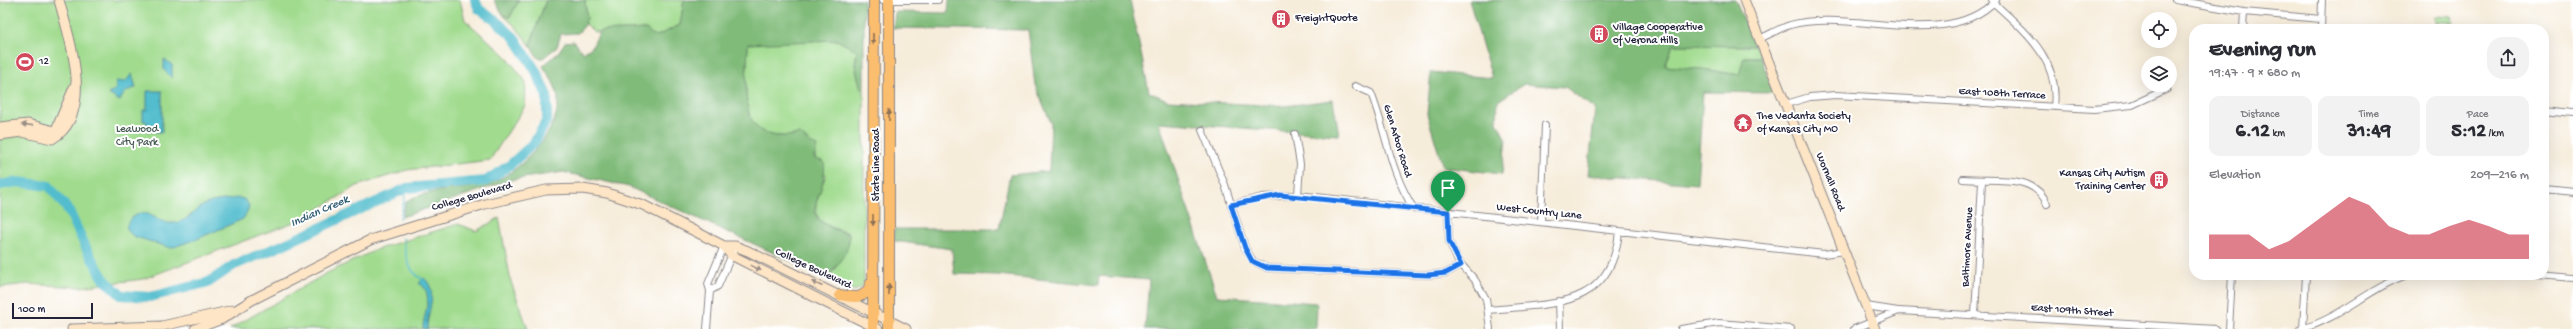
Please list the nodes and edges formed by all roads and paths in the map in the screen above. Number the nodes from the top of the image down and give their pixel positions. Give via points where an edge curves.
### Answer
1 (59, 0) edge
2 (874, 0) edge
3 (887, 0) edge
4 (938, 0) edge
5 (1744, 0) edge
6 (2176, 0) edge
7 (2322, 0) edge
8 (1993, 1) edge
9 (2244, 12) junction
10 (2321, 19) junction
11 (2244, 24) edge
12 (2321, 24) edge
13 (1760, 39) junction
14 (1354, 86) dead end
15 (2161, 92) edge
16 (1786, 104) junction
17 (2054, 107) junction
18 (2549, 112) edge
19 (2573, 114) edge
20 (1545, 125) dead end
21 (0, 127) edge
22 (1202, 130) dead end
23 (0, 134) edge
24 (1295, 134) dead end
25 (53, 135) junction
26 (1963, 179) dead end
27 (1982, 181) junction
28 (2549, 190) edge
29 (2573, 192) edge
30 (1298, 195) junction
31 (2047, 204) dead end
32 (1231, 205) junction
33 (1414, 209) junction
34 (1448, 212) junction
35 (1541, 222) junction
36 (1619, 231) junction
37 (724, 246) junction
38 (736, 246) junction
39 (1844, 251) junction
40 (731, 255) junction
41 (1461, 265) junction
42 (873, 276) junction
43 (2549, 276) edge
44 (2573, 278) edge
45 (2232, 280) edge
46 (2306, 280) edge
47 (2388, 280) edge
48 (710, 291) junction
49 (840, 295) junction
50 (1558, 302) junction
51 (1866, 306) junction
52 (234, 310) junction
53 (1489, 310) junction
54 (1899, 311) junction
55 (873, 312) junction
56 (1975, 315) junction
57 (889, 325) edge
58 (1873, 325) edge
59 (2152, 327) edge
60 (875, 328) edge
61 (72, 329) edge
62 (112, 329) edge
63 (195, 329) edge
64 (707, 329) edge
65 (906, 329) edge
66 (1490, 329) edge
67 (1560, 329) edge
68 (1681, 329) edge
69 (1791, 329) edge
70 (1854, 329) edge
71 (2216, 329) edge
72 (2229, 329) edge
73 (2302, 329) edge

1 - 25 main road via 75,67 76,83
2 -> 42 main road, State Line Road
3 - 4 street
57 -> 3 main road, State Line Road
5 - 13 main road, Wornall Road
6 - 9 street
7 - 10 street
8 - 13 street via 1971,17 1936,26 1814,22 1790,25
8 - 17 street via 2040,49 2048,61 2055,83
9 - 10 street
9 - 11 street
10 - 12 street
13 - 16 main road, Wornall Road
14 - 33 street, Glen Arbor Road via 1371,93 1394,171
15 - 17 street, East 108th Terrace via 2144,101 2120,107
16 - 17 street, East 108th Terrace via 1810,97 1833,95
16 - 39 main road, Wornall Road
18 - 19 street
20 - 35 street
25 -> 21 main road via 28,124
22 - 32 street
23 - 25 main road via 22,132
24 - 30 street via 1300,164
26 - 27 street
27 - 31 street via 2025,183 2038,189
27 - 56 street, Baltimore Avenue
28 - 29 street
30 - 32 street, West Country Lane via 1262,197
30 - 33 street, West Country Lane
32 - 41 street via 1252,261 1267,268 1428,275 1446,273
33 - 34 street, West Country Lane
34 - 35 street, West Country Lane
34 - 41 street via 1449,241
35 - 36 street, West Country Lane
36 - 39 street, West Country Lane via 1824,254
36 - 50 street via 1615,258 1601,281 1585,293
37 - 38 main road, College Boulevard
37 - 40 main road, College Boulevard
37 - 48 street via 708,284
37 - 52 main road, College Boulevard via 642,205 608,193 583,189 546,190 485,204 370,240
38 - 40 street
49 -> 38 main road, College Boulevard
39 - 51 main road, Wornall Road
40 - 48 street via 718,286
40 -> 60 main road, College Boulevard
41 - 53 street via 1481,288
42 - 49 main road via 869,290 863,296 855,298
42 - 55 main road, State Line Road
43 - 44 street
45 - 72 street
46 - 73 street
47 - 73 street via 2331,316
48 - 64 street
49 - 55 main road, College Boulevard
50 - 53 street
50 - 67 street
51 - 54 street, East 109th Street
51 - 58 main road, Wornall Road
52 - 62 main road, College Boulevard via 177,324
52 - 63 main road, College Boulevard via 222,320
53 - 66 street
54 - 56 street, East 109th Street
54 - 58 street
55 - 57 main road, College Boulevard
55 - 60 main road, State Line Road
56 - 59 street, East 109th Street
57 - 65 main road, College Boulevard
58 - 70 street
59 - 71 street, East 109th Street
61 - 62 main road, College Boulevard
68 - 69 street via 1720,323

